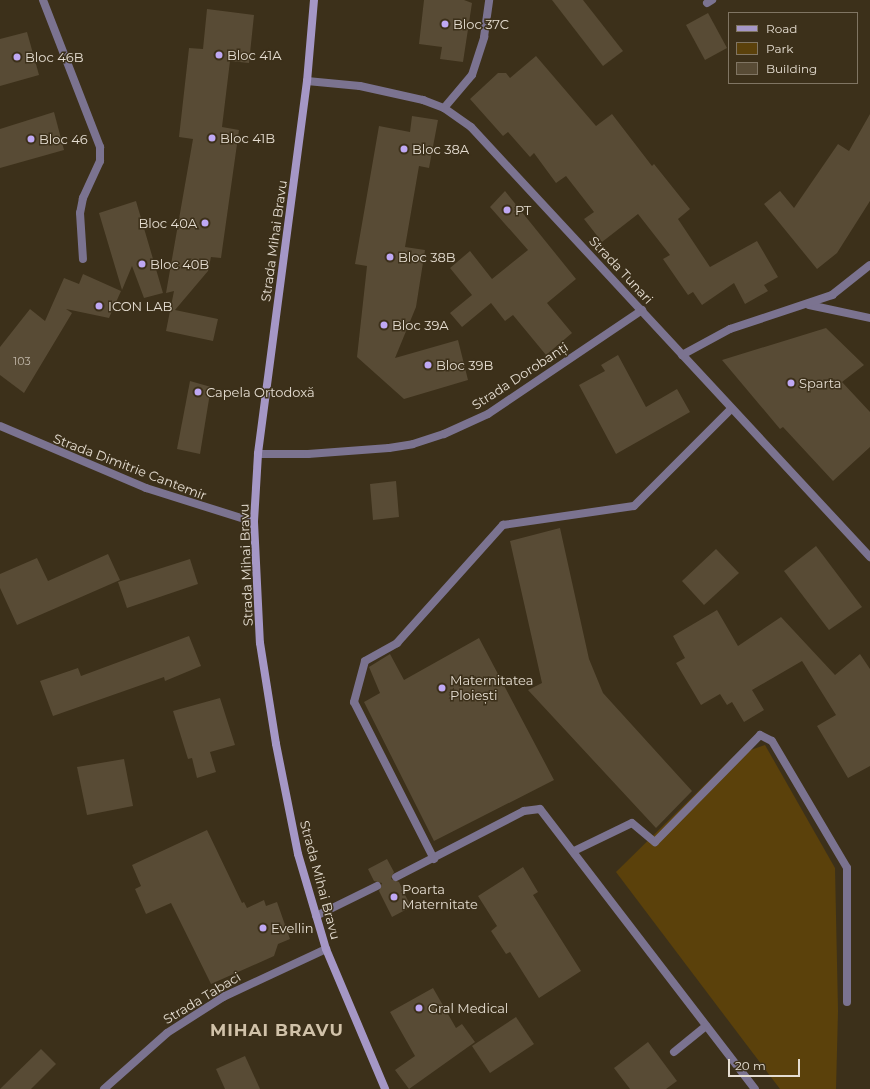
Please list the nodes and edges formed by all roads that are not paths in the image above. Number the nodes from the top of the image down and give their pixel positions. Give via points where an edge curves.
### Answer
1 (43, 0) edge
2 (314, 0) edge
3 (489, 0) edge
4 (307, 81) junction
5 (444, 108) junction
6 (83, 259) dead end
7 (870, 265) edge
8 (809, 305) junction
9 (642, 310) junction
10 (870, 318) edge
11 (682, 355) junction
12 (731, 409) junction
13 (0, 426) edge
14 (258, 454) junction
15 (254, 522) junction
16 (870, 557) edge
17 (574, 851) junction
18 (434, 859) junction
19 (396, 877) dead end
20 (377, 886) dead end
21 (316, 916) junction
22 (326, 948) junction
23 (847, 1002) dead end
24 (706, 1026) junction
25 (674, 1052) dead end
26 (104, 1089) edge
27 (384, 1089) edge
28 (755, 1089) edge

1 - 6 street via 100,147 100,162 83,198 80,213
2 - 4 main road, Strada Mihai Bravu
3 - 5 street via 484,37 472,76
4 - 5 street, Strada Tunari via 360,86 422,100
4 - 14 main road, Strada Mihai Bravu
5 - 9 street, Strada Tunari via 471,127
7 - 8 street via 832,295
8 - 10 street
8 - 11 street via 730,330
9 - 11 street, Strada Tunari
9 - 14 street, Strada Dorobanți via 488,414 444,434 413,444 389,448 308,454
11 - 12 street, Strada Tunari
12 - 16 street, Strada Tunari
12 - 18 street via 634,506 503,525 397,643 365,661 354,702
13 - 15 street, Strada Dimitrie Cantemir via 146,488
14 - 15 main road, Strada Mihai Bravu
15 - 21 main road, Strada Mihai Bravu via 260,642 276,744 298,854
17 - 18 street via 540,809 533,808
17 - 23 street via 632,823 656,842 760,735 772,741 847,868
17 - 24 street
18 - 19 street
20 - 21 street
21 - 22 main road, Strada Mihai Bravu
22 - 26 street, Strada Tabaci via 223,997 166,1033
22 - 27 main road, Strada Mihai Bravu
24 - 25 street
24 - 28 street

